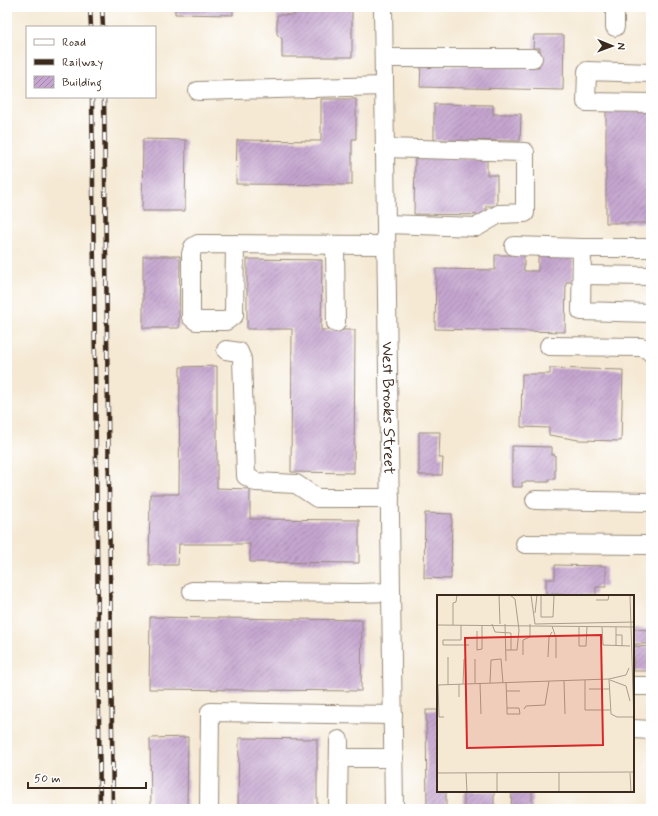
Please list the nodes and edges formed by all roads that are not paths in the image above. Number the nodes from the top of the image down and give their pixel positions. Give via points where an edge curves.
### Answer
1 (383, 7) edge
2 (615, 7) edge
3 (615, 26) dead end
4 (384, 58) junction
5 (533, 58) dead end
6 (642, 72) edge
7 (384, 86) junction
8 (198, 90) dead end
9 (642, 103) edge
10 (385, 148) junction
11 (386, 224) junction
12 (235, 244) junction
13 (336, 245) junction
14 (386, 245) junction
15 (514, 246) dead end
16 (582, 248) junction
17 (651, 248) edge
18 (582, 275) junction
19 (651, 276) edge
20 (651, 313) edge
21 (336, 323) dead end
22 (549, 346) dead end
23 (226, 350) dead end
24 (651, 353) edge
25 (390, 498) junction
26 (535, 500) dead end
27 (651, 502) edge
28 (651, 543) edge
29 (525, 544) dead end
30 (192, 591) dead end
31 (391, 592) junction
32 (634, 686) edge
33 (651, 686) edge
34 (393, 715) junction
35 (634, 729) edge
36 (651, 730) edge
37 (339, 740) dead end
38 (338, 758) junction
39 (394, 758) junction
40 (210, 809) edge
41 (338, 809) edge
42 (394, 809) edge

1 - 4 street, West Brooks Street
2 - 3 street
4 - 5 street
4 - 7 street, West Brooks Street
6 - 9 street
6 - 9 street via 586,71 586,102
7 - 8 street
7 - 10 street, West Brooks Street
10 - 11 street, West Brooks Street
10 - 11 street via 525,152 525,213 499,214 478,227
11 - 14 street, West Brooks Street
12 - 12 street via 198,244 193,247 191,317 196,321 226,321 234,316
12 - 13 street
13 - 14 street
13 - 21 street
14 - 25 street, West Brooks Street
15 - 16 street
16 - 17 street
16 - 18 street
18 - 19 street
18 - 20 street via 581,311
22 - 24 street via 641,346
23 - 25 street via 238,352 242,359 246,476 256,482 296,484 317,498
25 - 31 street, West Brooks Street
26 - 27 street
28 - 29 street
30 - 31 street
31 - 34 street, West Brooks Street
32 - 33 street
34 - 39 street, West Brooks Street
34 - 40 street via 210,712
35 - 36 street
37 - 38 street
38 - 39 street
38 - 41 street
39 - 42 street, West Brooks Street

